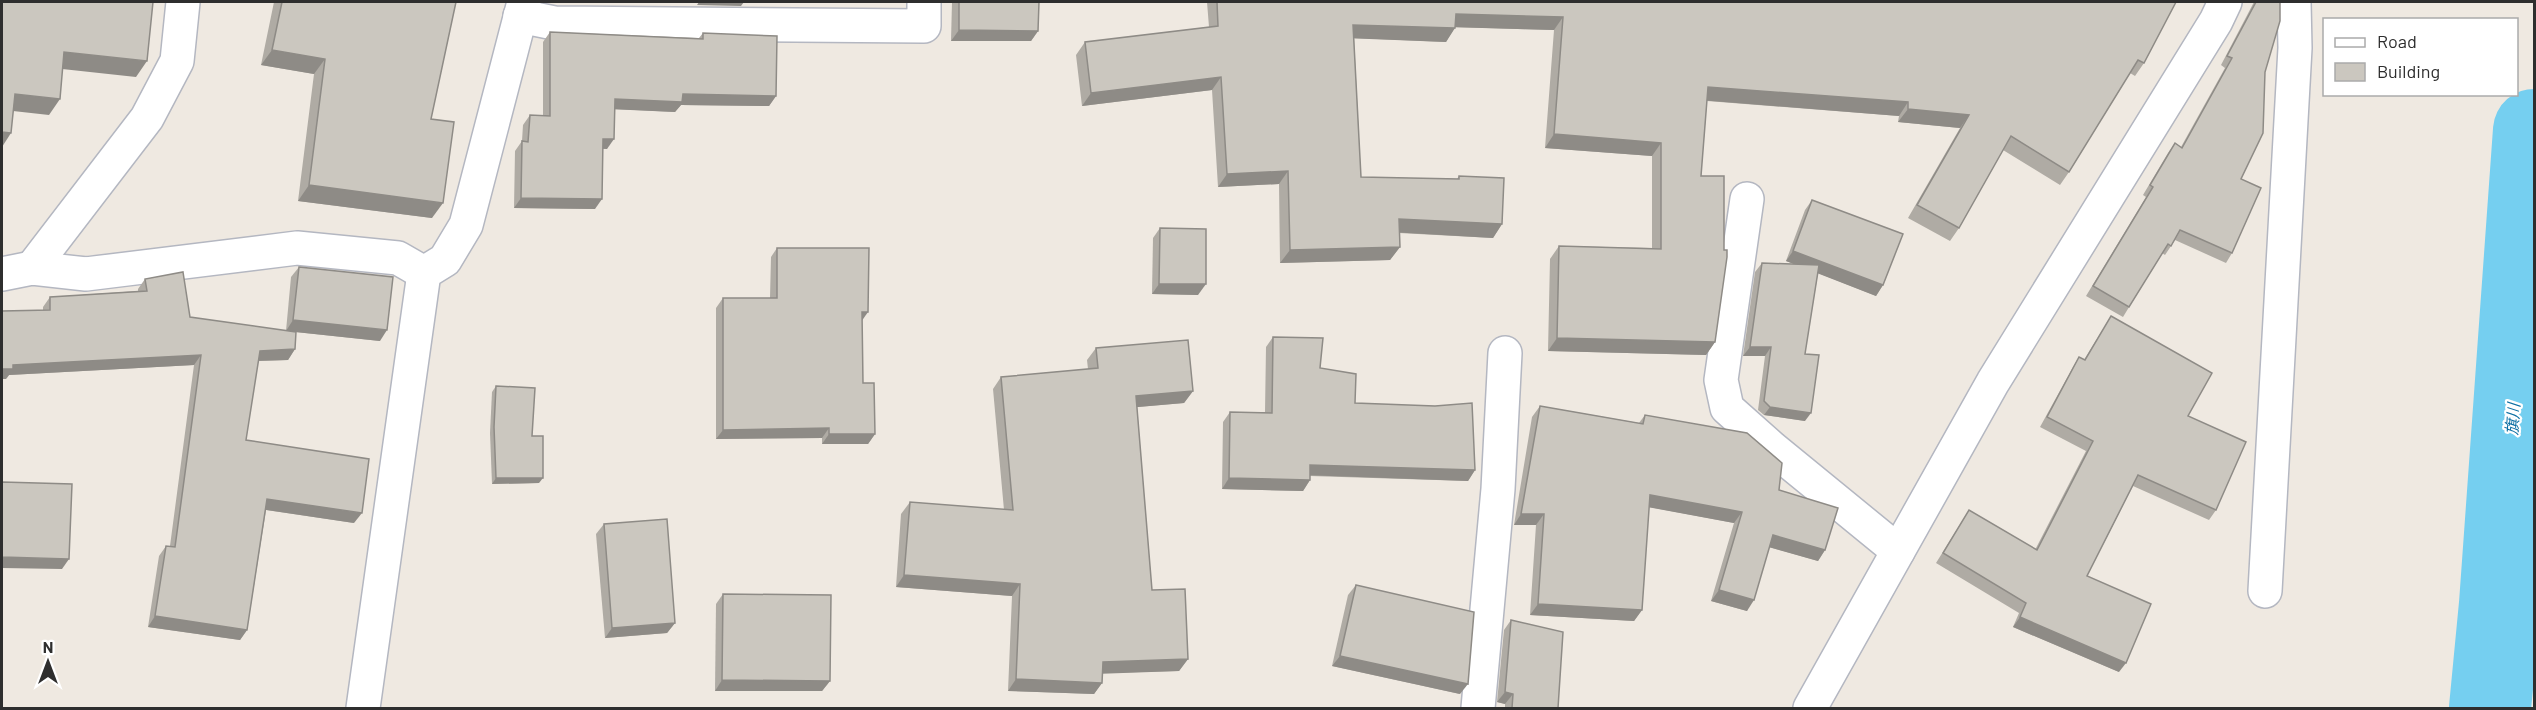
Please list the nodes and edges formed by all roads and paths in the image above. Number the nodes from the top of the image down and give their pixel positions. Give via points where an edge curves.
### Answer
1 (183, 2) edge
2 (924, 2) edge
3 (2225, 2) edge
4 (2294, 2) edge
5 (522, 9) edge
6 (1747, 199) dead end
7 (17, 271) edge
8 (424, 273) junction
9 (1505, 354) dead end
10 (1899, 551) junction
11 (2265, 591) dead end
12 (363, 708) edge
13 (1478, 708) edge
14 (1810, 708) edge

1 - 7 street via 177,61 147,118
2 - 5 street via 924,26 554,23
3 - 10 street via 1993,382
4 - 11 street via 2295,48
5 - 8 street via 466,225 445,260
6 - 10 street via 1721,380 1727,408
7 - 8 street via 87,274 297,248 398,258
8 - 12 street
9 - 13 street via 1498,489
10 - 14 street

